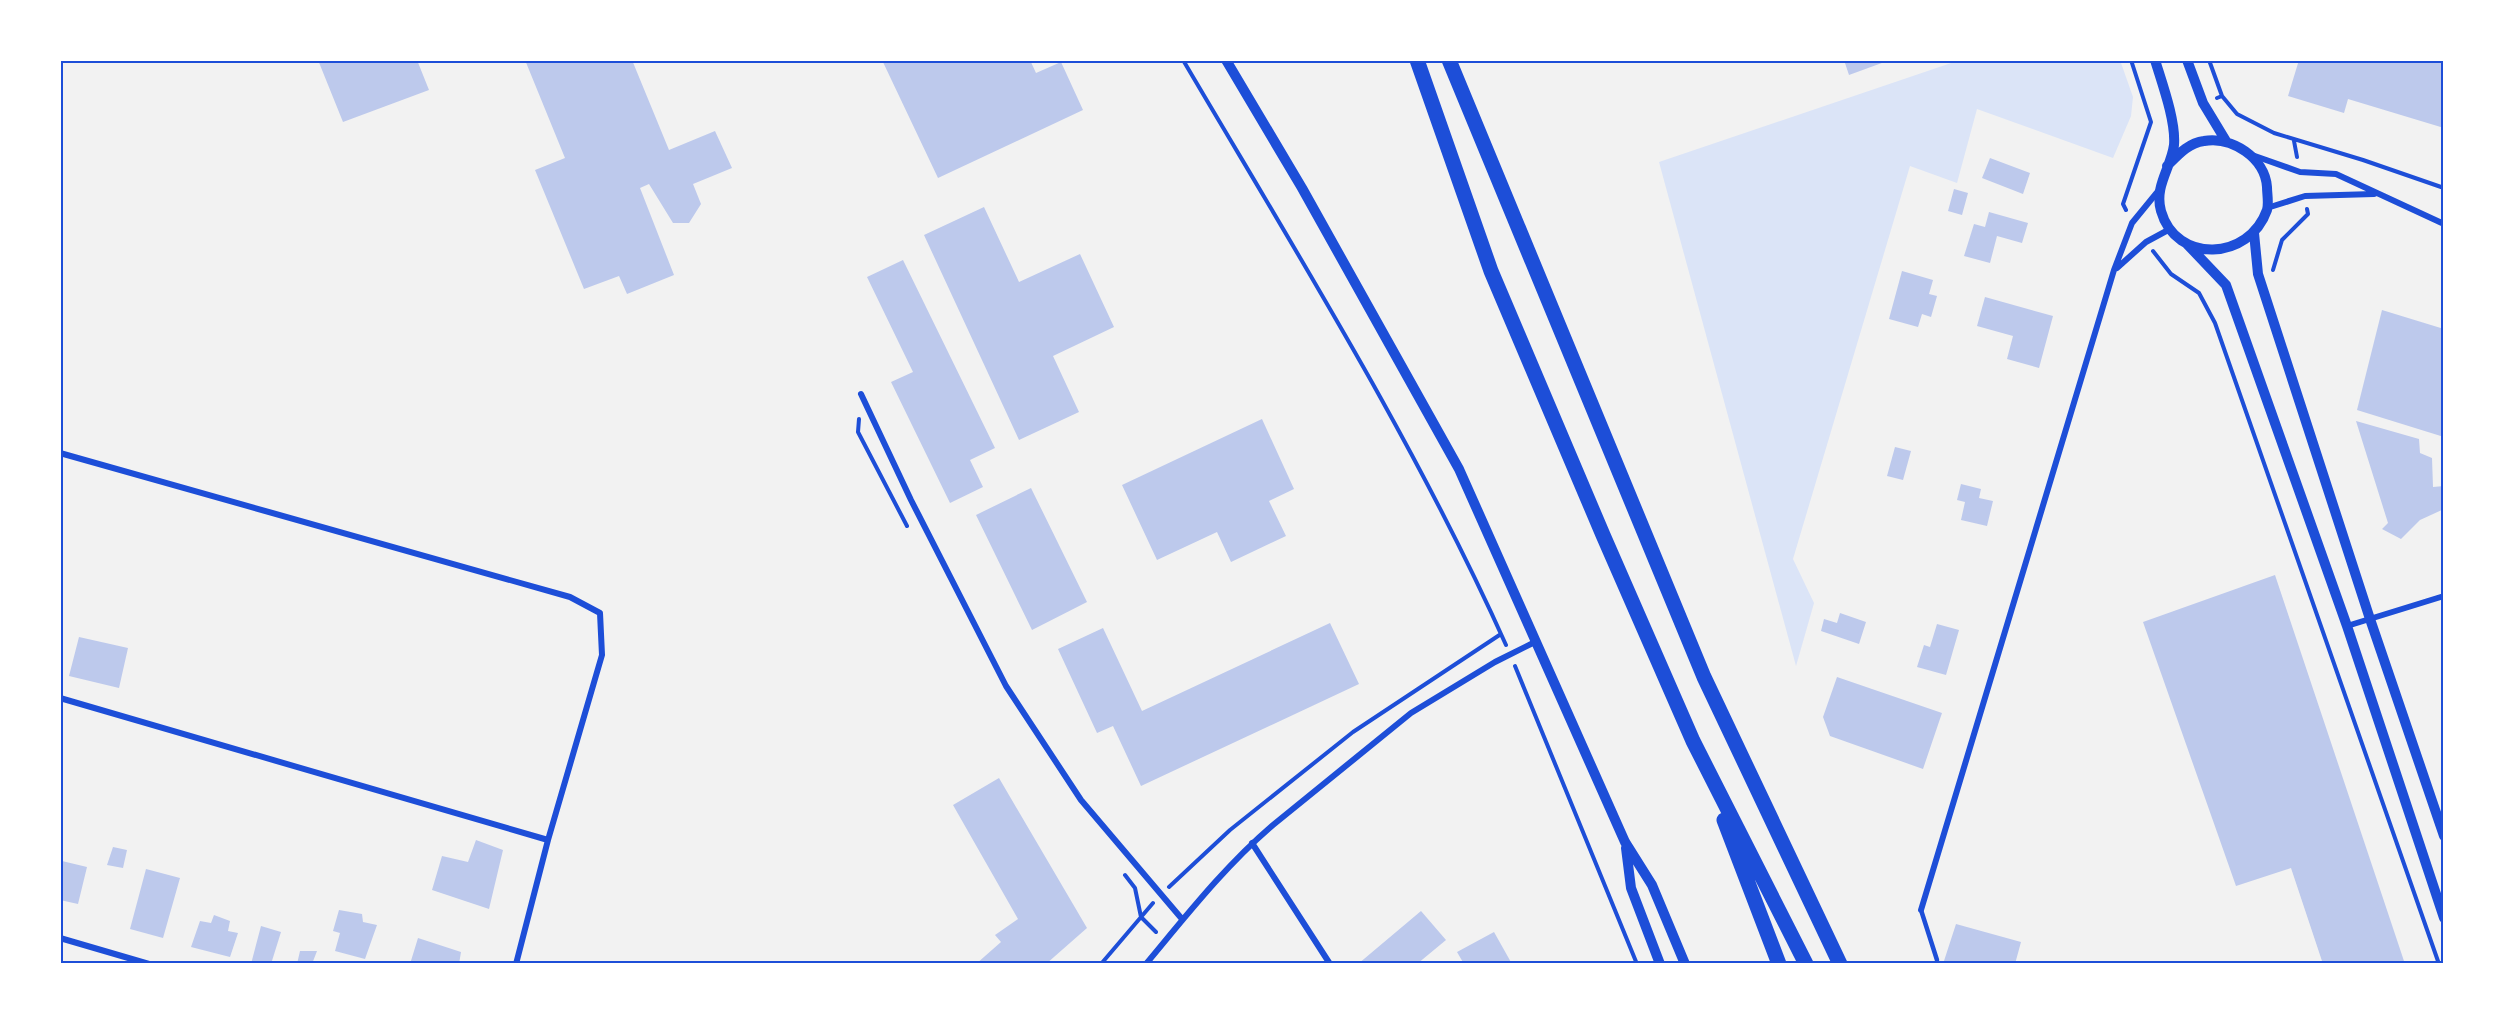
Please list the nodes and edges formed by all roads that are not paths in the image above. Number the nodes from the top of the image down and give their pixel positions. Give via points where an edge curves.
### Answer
1 (1226, 60) edge
2 (1417, 60) edge
3 (1449, 60) edge
4 (2155, 60) edge
5 (2187, 60) edge
6 (2226, 141) junction
7 (2250, 154) junction
8 (2167, 166) junction
9 (2159, 190) junction
10 (2377, 194) junction
11 (2267, 208) junction
12 (2444, 224) edge
13 (2170, 229) junction
14 (2254, 233) junction
15 (2186, 243) junction
16 (2114, 270) junction
17 (861, 394) dead end
18 (60, 453) edge
19 (2444, 596) edge
20 (2370, 619) junction
21 (2347, 626) junction
22 (1537, 640) junction
23 (60, 698) edge
24 (1693, 741) junction
25 (2444, 836) edge
26 (548, 840) junction
27 (1625, 842) junction
28 (1252, 843) junction
29 (1921, 910) joint
30 (2444, 918) edge
31 (1182, 919) junction
32 (60, 938) edge
33 (1937, 960) dead end
34 (149, 964) edge
35 (516, 964) edge
36 (1146, 964) edge
37 (1330, 964) edge
38 (1660, 964) edge
39 (1684, 964) edge
40 (1779, 964) edge
41 (1806, 964) edge
42 (1840, 964) edge

1 - 22 street via 1459,469
2 - 24 highway via 1491,272
3 - 42 highway via 1704,677
4 - 8 street via 2174,144
5 - 6 street via 2203,103
6 - 7 street
6 - 8 street via 2204,141 2183,149
7 - 10 street via 2300,172 2336,174
7 - 11 street via 2266,179
8 - 9 street
9 - 13 street via 2161,210
9 - 16 street via 2132,223
10 - 11 street via 2305,196
10 - 12 street
11 - 14 street
13 - 15 street
13 - 16 street via 2146,242
14 - 15 street via 2234,247 2210,250
14 - 20 street via 2258,274
15 - 21 street via 2226,285
16 - 29 street
17 - 31 street via 1006,686 1081,800
18 - 26 street via 570,597 600,613 602,655
19 - 20 street
20 - 21 street
20 - 25 street
21 - 30 street
22 - 27 street
22 - 28 street via 1412,713
23 - 26 street
24 - 40 highway
24 - 41 highway
26 - 35 street
27 - 38 street via 1631,888
27 - 39 street via 1652,885
28 - 31 street
28 - 37 street
29 - 33 lane
31 - 36 street
32 - 34 street

